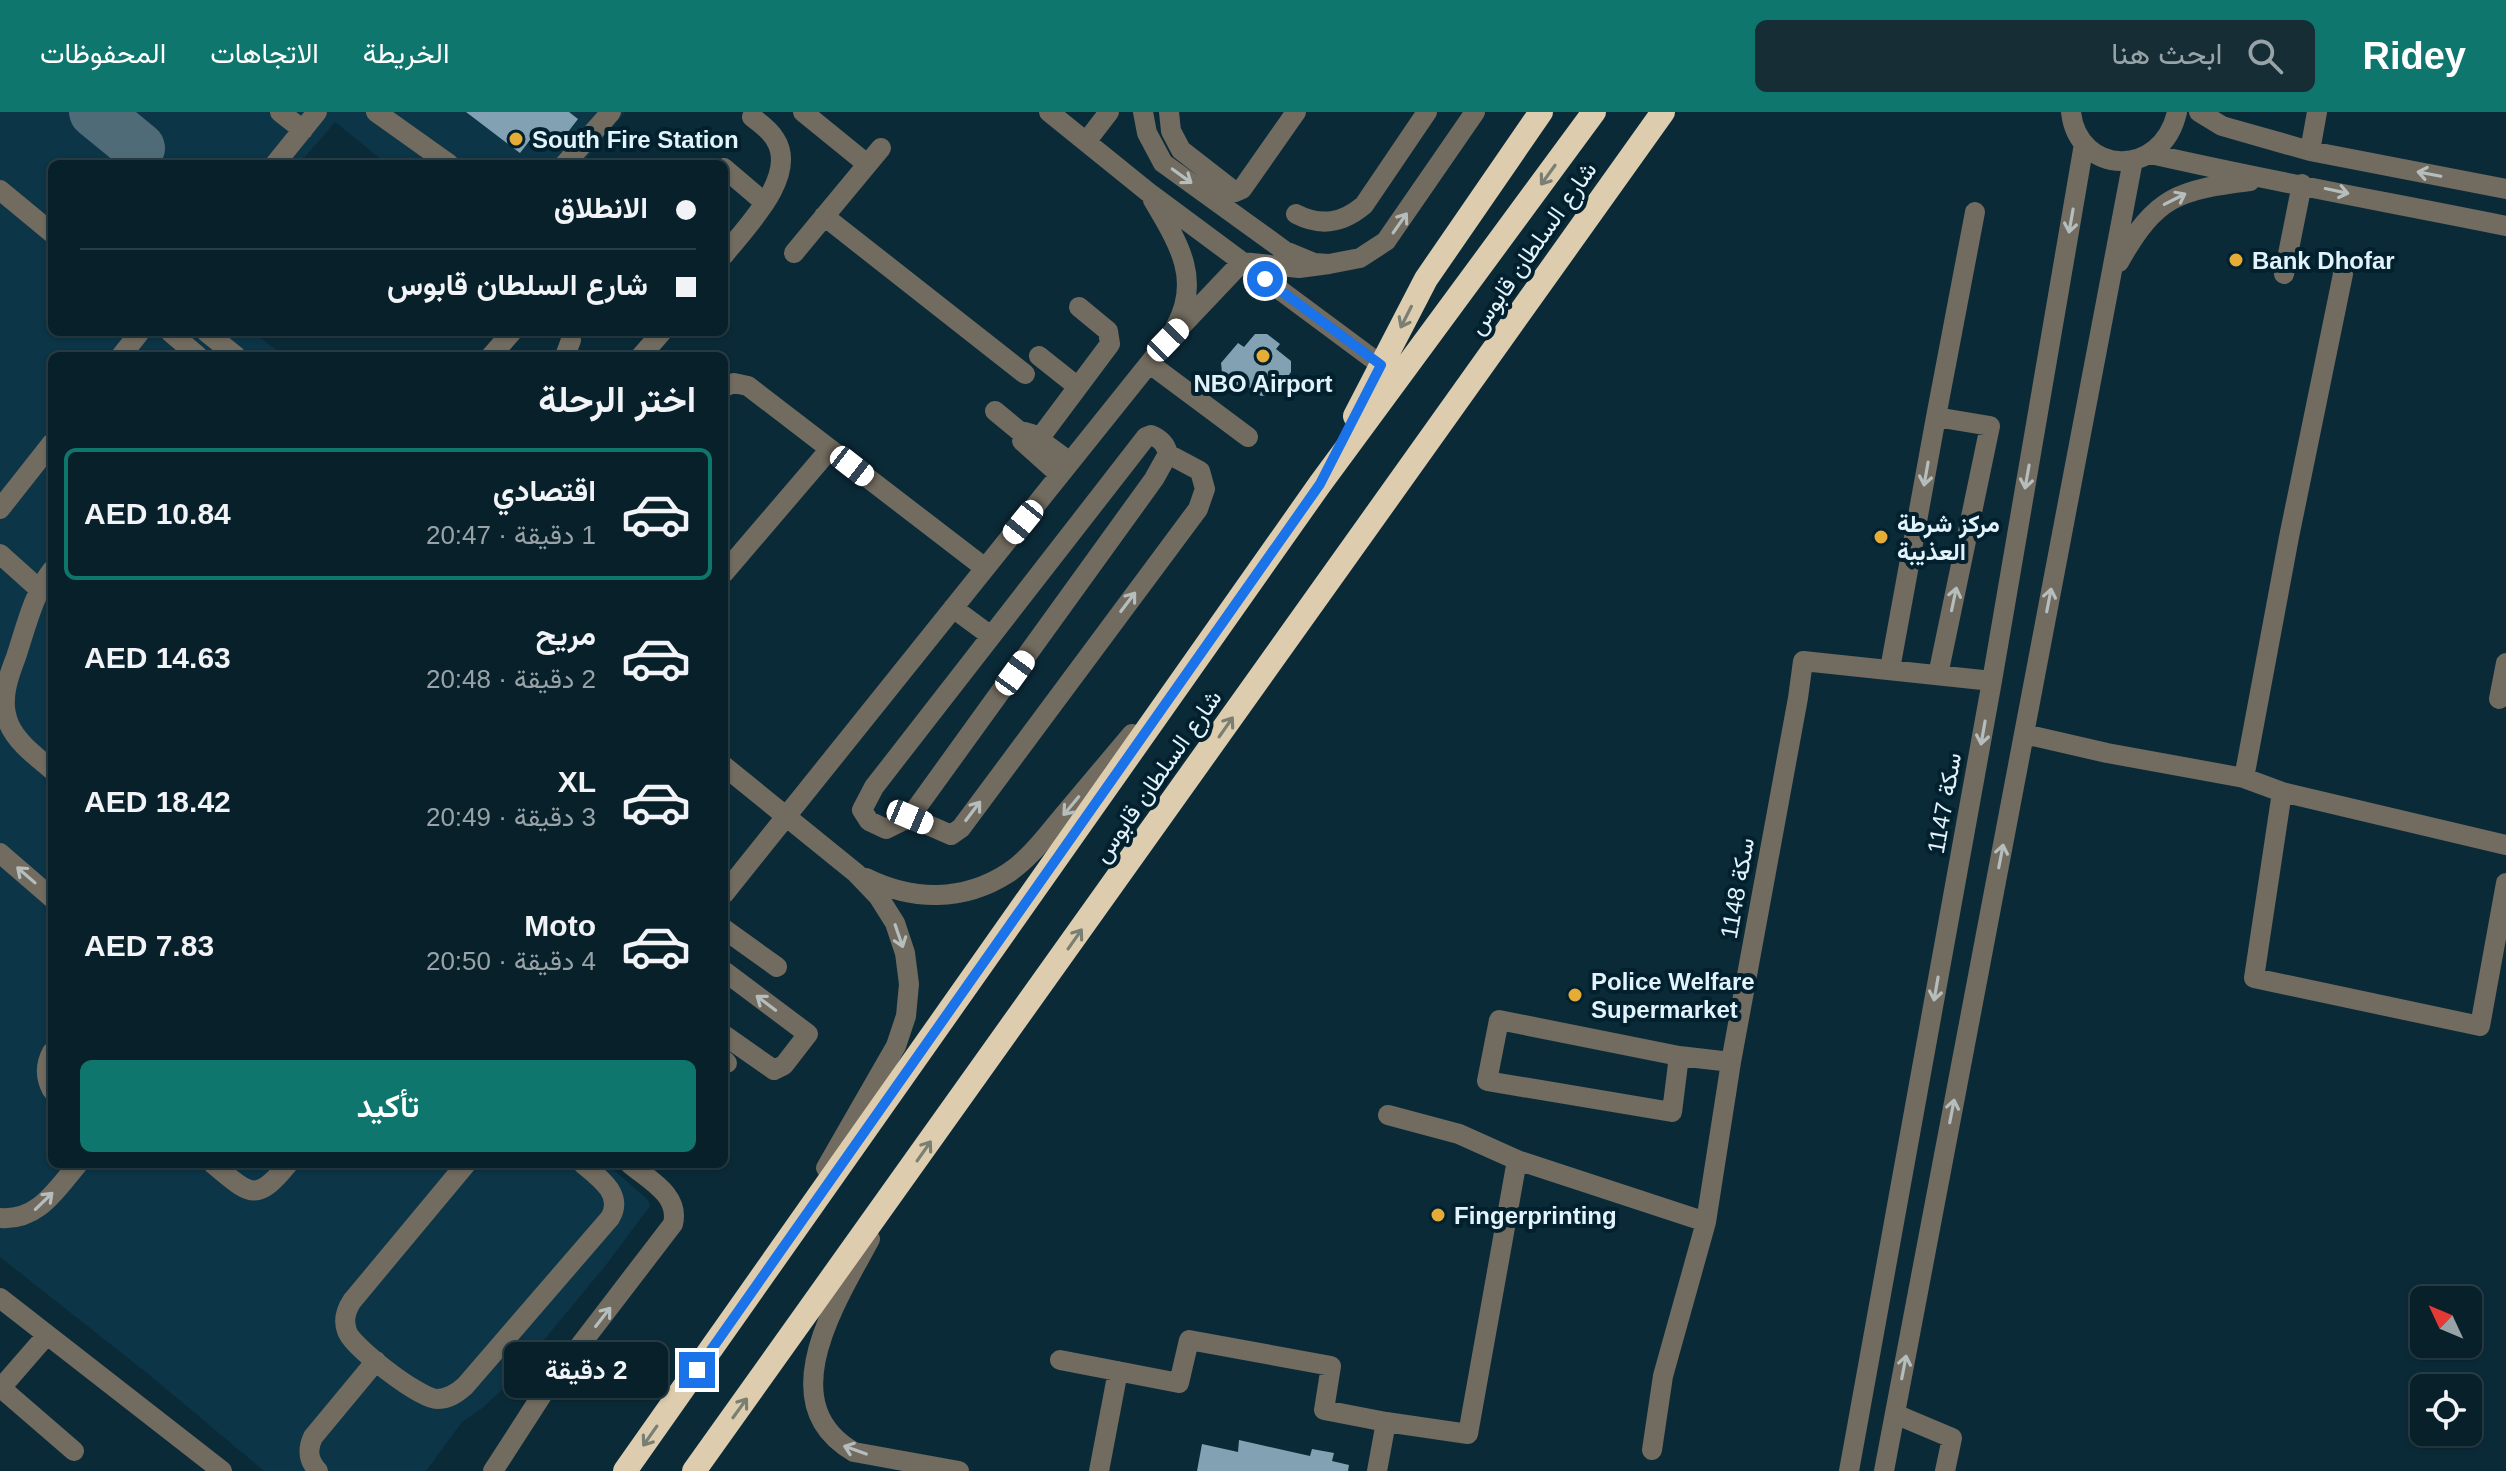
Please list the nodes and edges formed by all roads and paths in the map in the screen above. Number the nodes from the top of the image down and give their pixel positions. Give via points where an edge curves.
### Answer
1 (280, 112) edge
2 (317, 112) edge
3 (376, 112) edge
4 (611, 112) edge
5 (803, 112) edge
6 (1049, 112) edge
7 (1109, 112) edge
8 (1143, 112) edge
9 (1169, 112) edge
10 (1296, 112) edge
11 (1427, 112) edge
12 (1475, 112) edge
13 (1541, 112) edge
14 (1594, 112) edge
15 (1663, 112) edge
16 (2071, 112) edge
17 (2177, 112) edge
18 (2199, 112) edge
19 (2317, 112) edge
20 (752, 117) dead end
21 (303, 130) junction
22 (1086, 142) junction
23 (2084, 144) junction
24 (2310, 151) junction
25 (2142, 157) junction
26 (278, 160) edge
27 (443, 160) edge
28 (569, 160) edge
29 (728, 171) edge
30 (2264, 179) junction
31 (2302, 184) junction
32 (2506, 189) edge
33 (0, 190) edge
34 (1148, 192) junction
35 (765, 203) junction
36 (1975, 212) dead end
37 (1296, 214) dead end
38 (824, 216) junction
39 (2506, 226) edge
40 (48, 230) edge
41 (728, 250) edge
42 (794, 253) dead end
43 (1242, 262) junction
44 (1329, 264) junction
45 (2284, 274) dead end
46 (2343, 274) dead end
47 (2110, 279) junction
48 (1079, 307) dead end
49 (137, 336) edge
50 (175, 336) edge
51 (211, 336) edge
52 (508, 336) edge
53 (658, 336) edge
54 (1168, 340) junction
55 (124, 352) edge
56 (193, 352) edge
57 (231, 352) edge
58 (494, 352) edge
59 (644, 352) edge
60 (1039, 356) dead end
61 (1150, 364) junction
62 (1381, 365) junction
63 (1025, 374) dead end
64 (728, 385) edge
65 (1078, 387) junction
66 (995, 411) dead end
67 (1936, 417) junction
68 (1018, 430) junction
69 (1248, 437) dead end
70 (1039, 439) junction
71 (48, 448) edge
72 (830, 449) junction
73 (1168, 454) junction
74 (1065, 468) junction
75 (1320, 484) junction
76 (0, 509) edge
77 (0, 554) edge
78 (728, 568) edge
79 (985, 568) junction
80 (47, 580) edge
81 (953, 608) junction
82 (991, 636) junction
83 (1194, 661) junction
84 (2506, 663) edge
85 (1890, 669) junction
86 (1938, 675) junction
87 (1992, 681) junction
88 (2499, 699) dead end
89 (2024, 734) junction
90 (48, 766) edge
91 (728, 769) edge
92 (2244, 778) junction
93 (2282, 792) junction
94 (785, 816) junction
95 (910, 817) junction
96 (2506, 845) edge
97 (0, 853) edge
98 (856, 873) junction
99 (2506, 883) edge
100 (728, 889) edge
101 (48, 895) edge
102 (728, 932) edge
103 (777, 967) dead end
104 (728, 974) edge
105 (728, 1038) edge
106 (1679, 1056) junction
107 (48, 1059) edge
108 (1731, 1062) junction
109 (48, 1079) edge
110 (1388, 1115) dead end
111 (1517, 1160) junction
112 (75, 1168) edge
113 (218, 1168) edge
114 (285, 1168) edge
115 (463, 1168) edge
116 (587, 1168) edge
117 (635, 1168) edge
118 (894, 1193) junction
119 (0, 1218) edge
120 (1706, 1222) junction
121 (769, 1269) junction
122 (0, 1298) edge
123 (46, 1336) junction
124 (1060, 1360) dead end
125 (376, 1361) junction
126 (1118, 1371) junction
127 (0, 1388) edge
128 (1895, 1414) junction
129 (1386, 1422) junction
130 (1652, 1450) dead end
131 (74, 1451) dead end
132 (222, 1471) edge
133 (318, 1471) edge
134 (493, 1471) edge
135 (625, 1471) edge
136 (694, 1471) edge
137 (959, 1471) edge
138 (1099, 1471) edge
139 (1377, 1471) edge
140 (1849, 1471) edge
141 (1884, 1471) edge
142 (1945, 1471) edge

1 - 21 street
2 - 21 street
3 - 27 street
4 - 28 street
5 - 38 street via 874,156
6 - 22 street
7 - 22 street
8 -> 44 street via 1163,163 1285,251
9 - 10 street via 1181,150 1235,192
11 - 37 street via 1355,213 1319,223
44 -> 12 street via 1360,258 1386,241
13 -> 62 highway via 1426,279
14 -> 75 highway, شارع السلطان قابوس
118 -> 15 highway, شارع السلطان قابوس
16 - 23 street
17 - 25 street via 2164,143
18 - 24 street via 2222,126
19 - 24 street
20 - 35 street via 776,140 780,156 777,181
21 - 26 street
22 - 34 street
23 - 25 street via 2115,161
23 -> 87 street, سكة 1147
32 -> 24 street
25 - 30 street
25 - 47 street
29 - 35 street
30 - 31 street
47 -> 30 street via 2135,233 2154,211 2200,187
31 -> 39 street
31 - 45 street
33 - 40 street
34 - 43 street
34 - 54 street via 1184,261 1182,315
35 - 41 street
36 - 67 street
38 - 42 street
38 - 63 street
43 - 44 street via 1299,268
43 - 54 street
43 - 62 street
46 - 92 street
89 -> 47 street
48 - 65 street via 1108,331 1111,340
49 - 55 street
50 - 56 street
51 - 57 street
52 - 58 street
53 - 59 street
54 - 61 street
60 - 65 street
61 - 69 street
61 - 74 street
62 - 75 highway
64 - 72 street via 748,386
65 - 70 street
66 - 68 street
67 -> 85 street
86 -> 67 street via 1990,426
68 - 70 street
68 - 74 street via 1024,443
70 - 74 street
71 - 76 street
72 - 78 street
72 - 79 street
73 - 82 street via 1159,438 1146,437
73 - 95 street
95 -> 73 street via 951,835 961,828 1198,509 1205,489 1200,471
74 - 79 street
75 - 83 highway, شارع السلطان قابوس
77 - 80 street
79 - 81 street
80 - 90 street via 4,700 18,738
81 - 82 street
81 - 94 street
82 - 95 street via 874,787 862,810 869,821 886,829
83 -> 98 street via 1034,850 1009,872 981,888 949,896 917,895
83 - 121 highway, شارع السلطان قابوس
84 - 88 street
85 - 86 street, سكة 1148
85 - 108 street, سكة 1148 via 1803,661
86 - 87 street, سكة 1148
87 -> 140 street, سكة 1147
89 - 92 street
128 -> 89 street
91 - 94 street
92 - 93 street
93 - 96 street
93 - 99 street via 2254,978 2480,1026
94 - 98 street
94 - 100 street
101 -> 97 street
98 -> 121 street via 895,923 909,984 906,1016 896,1046
102 - 103 street
105 -> 104 street via 774,1070 808,1034
106 - 106 street via 1499,1020 1487,1081 1672,1112
106 - 108 street
107 - 109 street
108 - 120 street, سكة 1148
110 - 111 street via 1459,1134
111 - 120 street
111 - 129 street via 1468,1434
119 -> 112 street via 33,1212
113 - 114 street via 242,1188 257,1191 273,1183
115 - 125 street via 348,1307 348,1336
116 - 125 street via 614,1194 613,1213 465,1386 447,1398 427,1398
134 -> 117 street via 542,1395 673,1224 670,1199
136 -> 118 highway, شارع السلطان قابوس
137 -> 118 street via 854,1452 829,1431 812,1396 817,1350
120 - 130 street, سكة 1148 via 1663,1376
121 -> 135 highway, شارع السلطان قابوس
122 - 123 street
123 - 127 street
123 - 132 street
124 - 126 street
125 - 133 street via 313,1437 310,1459
126 - 129 street via 1179,1383 1189,1340 1331,1366 1324,1410
126 - 138 street
127 - 131 street
128 - 141 street
128 - 142 street via 1952,1438
129 - 139 street

